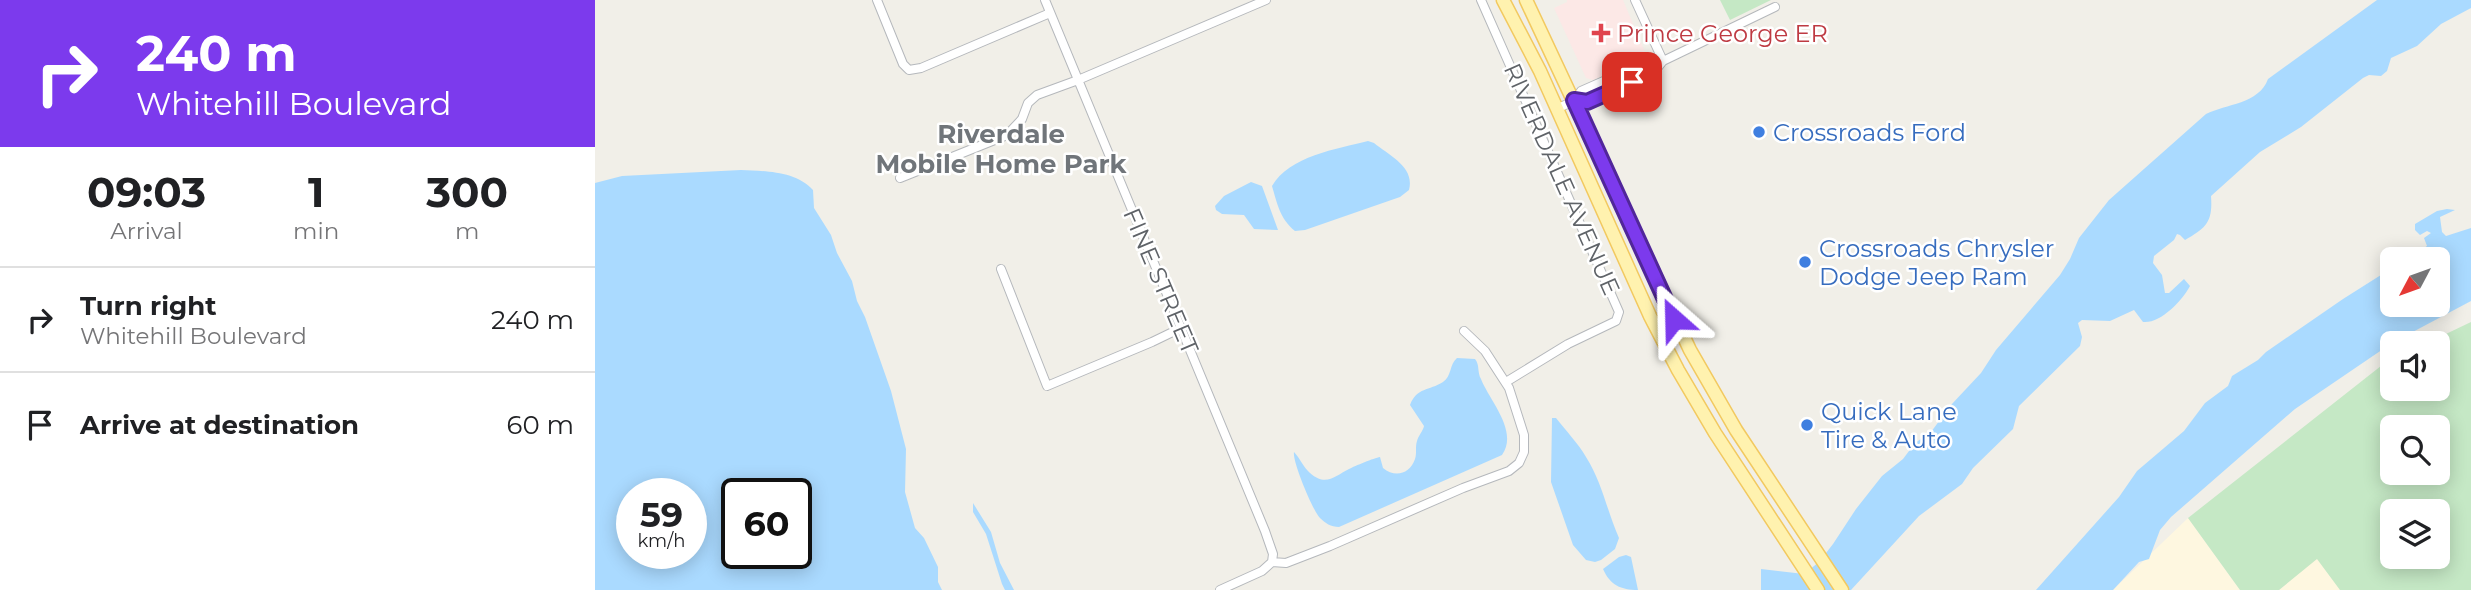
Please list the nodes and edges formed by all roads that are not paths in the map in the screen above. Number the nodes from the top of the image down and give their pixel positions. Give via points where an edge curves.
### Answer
1 (877, 0) edge
2 (1045, 0) edge
3 (1266, 0) edge
4 (1481, 0) edge
5 (1503, 0) edge
6 (1526, 0) edge
7 (1635, 0) edge
8 (1775, 7) dead end
9 (1051, 13) junction
10 (1663, 61) junction
11 (1078, 80) junction
12 (1574, 100) junction
13 (1556, 109) junction
14 (900, 178) dead end
15 (1001, 269) dead end
16 (1181, 328) junction
17 (1464, 331) dead end
18 (1506, 382) junction
19 (1272, 562) junction
20 (1220, 590) edge
21 (1818, 590) edge
22 (1842, 590) edge

1 - 9 street via 909,70
2 - 9 street, FINE STREET
3 - 11 street
4 - 18 street, RIVERDALE AVENUE via 1619,312 1608,326
5 - 13 main road
6 - 12 main road
7 - 10 street
8 - 10 street
9 - 11 street, FINE STREET
10 - 12 street via 1649,61 1591,86
11 - 14 street via 1037,95 1016,127 998,140
11 - 16 street, FINE STREET
12 - 13 street
12 - 22 main road via 1689,350 1735,430
13 - 21 main road via 1678,370
15 - 16 street via 1047,386
16 - 19 street, FINE STREET via 1265,531
17 - 18 street
18 - 19 street via 1525,444 1523,457 1514,467 1286,564
19 - 20 street

